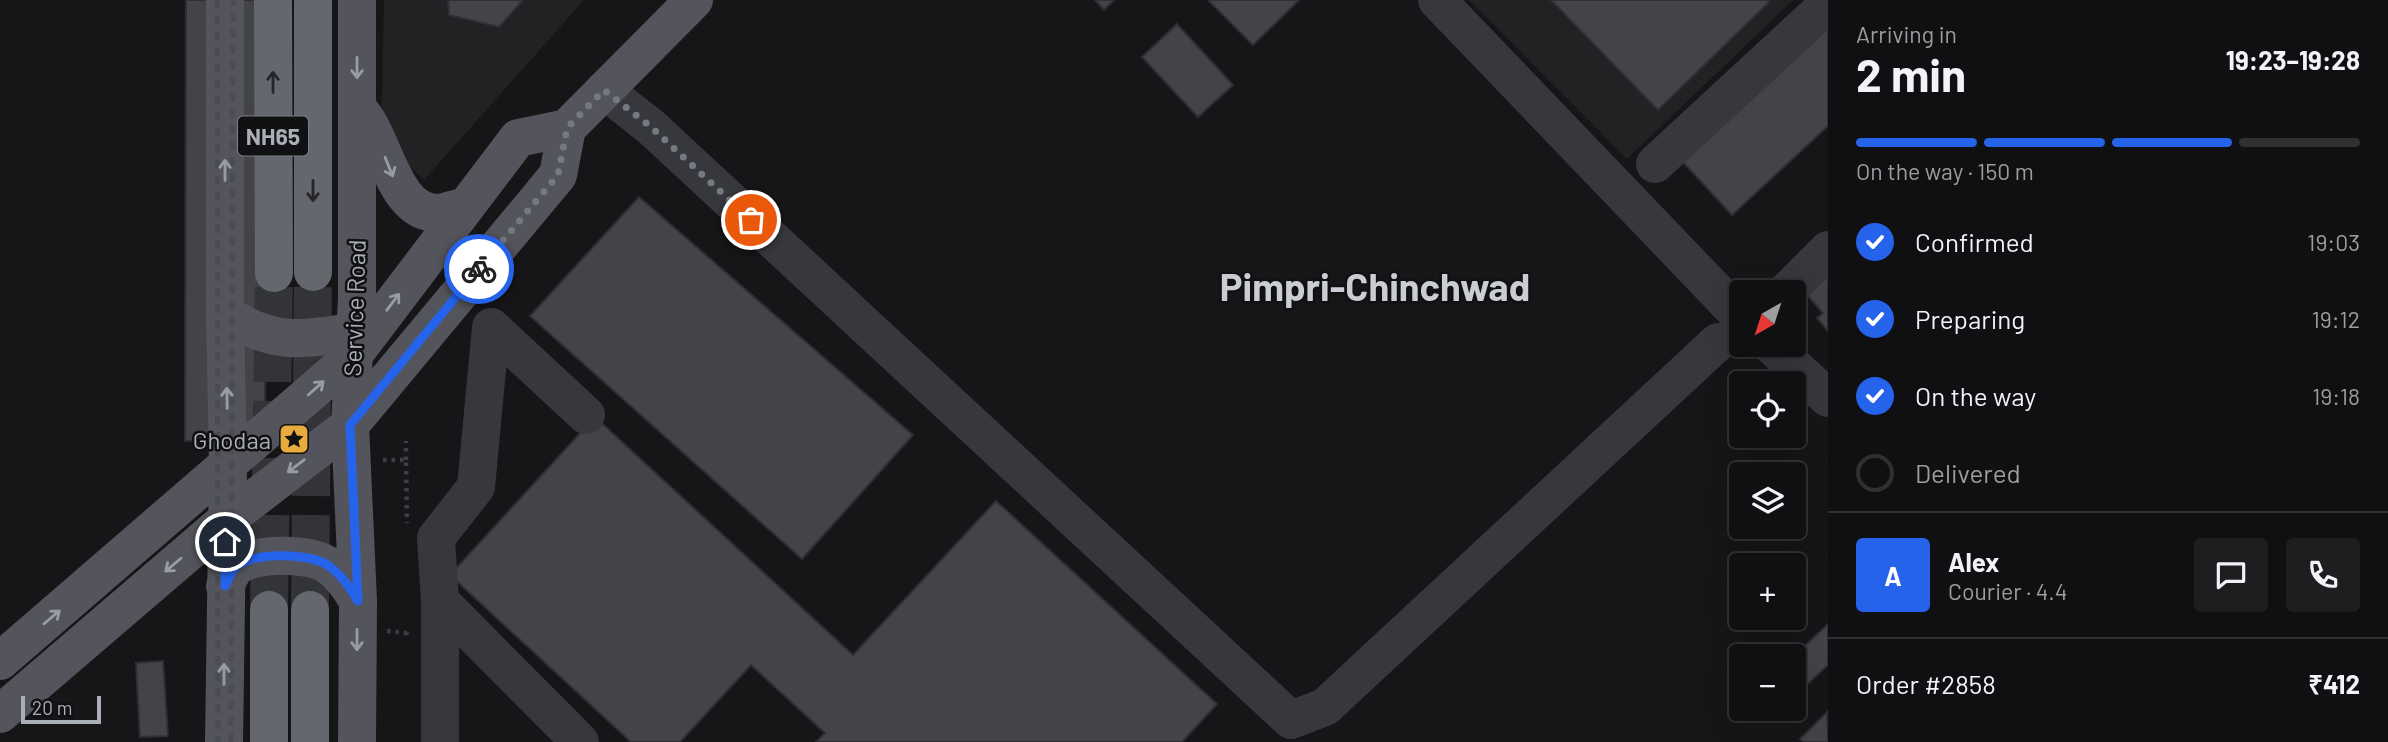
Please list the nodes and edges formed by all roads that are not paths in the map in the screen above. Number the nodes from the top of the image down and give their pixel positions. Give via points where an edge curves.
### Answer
1 (225, 0) edge
2 (273, 0) edge
3 (313, 0) edge
4 (357, 0) edge
5 (694, 0) edge
6 (1437, 0) edge
7 (1828, 4) edge
8 (604, 90) junction
9 (357, 108) junction
10 (567, 128) junction
11 (1655, 164) dead end
12 (464, 206) junction
13 (1828, 250) edge
14 (313, 272) tunnel mouth
15 (274, 273) tunnel mouth
16 (1798, 280) edge
17 (457, 296) junction
18 (225, 313) junction
19 (491, 327) junction
20 (1729, 329) edge
21 (1729, 331) edge
22 (353, 344) junction
23 (1784, 357) edge
24 (1828, 398) edge
25 (586, 415) dead end
26 (350, 425) junction
27 (229, 466) junction
28 (225, 521) junction
29 (225, 586) junction
30 (358, 601) junction
31 (440, 601) junction
32 (270, 610) tunnel mouth
33 (310, 610) tunnel mouth
34 (0, 661) edge
35 (0, 714) edge
36 (224, 742) edge
37 (269, 742) edge
38 (310, 742) edge
39 (357, 742) edge
40 (440, 742) edge
41 (580, 742) edge

18 -> 1 main road
15 -> 2 highway, NH65
3 -> 14 highway, NH65
4 -> 9 main road, Service Road
5 - 8 main road
6 - 20 street
7 - 11 street
8 - 10 main road
8 - 21 street via 651,127 1291,720 1325,707
9 -> 12 main road via 374,129 395,180 412,203 437,213
9 - 22 main road, Service Road
10 - 12 main road via 518,138
10 - 17 main road via 558,175
22 -> 12 main road
13 - 16 street
17 - 19 street
17 - 26 main road
18 - 22 main road via 258,333
27 -> 18 main road
19 - 25 street
19 - 31 street via 476,487 436,538
22 - 26 main road, Service Road
27 -> 22 main road
23 - 24 street
26 -> 28 main road
26 - 30 main road, Service Road
27 - 28 main road
34 -> 27 main road
28 - 29 main road
28 -> 35 main road
29 - 30 main road via 235,568 247,561 312,558 337,572
36 -> 29 main road
30 -> 39 main road, Service Road
31 - 40 street
31 - 41 street
32 - 37 highway
33 - 38 highway

